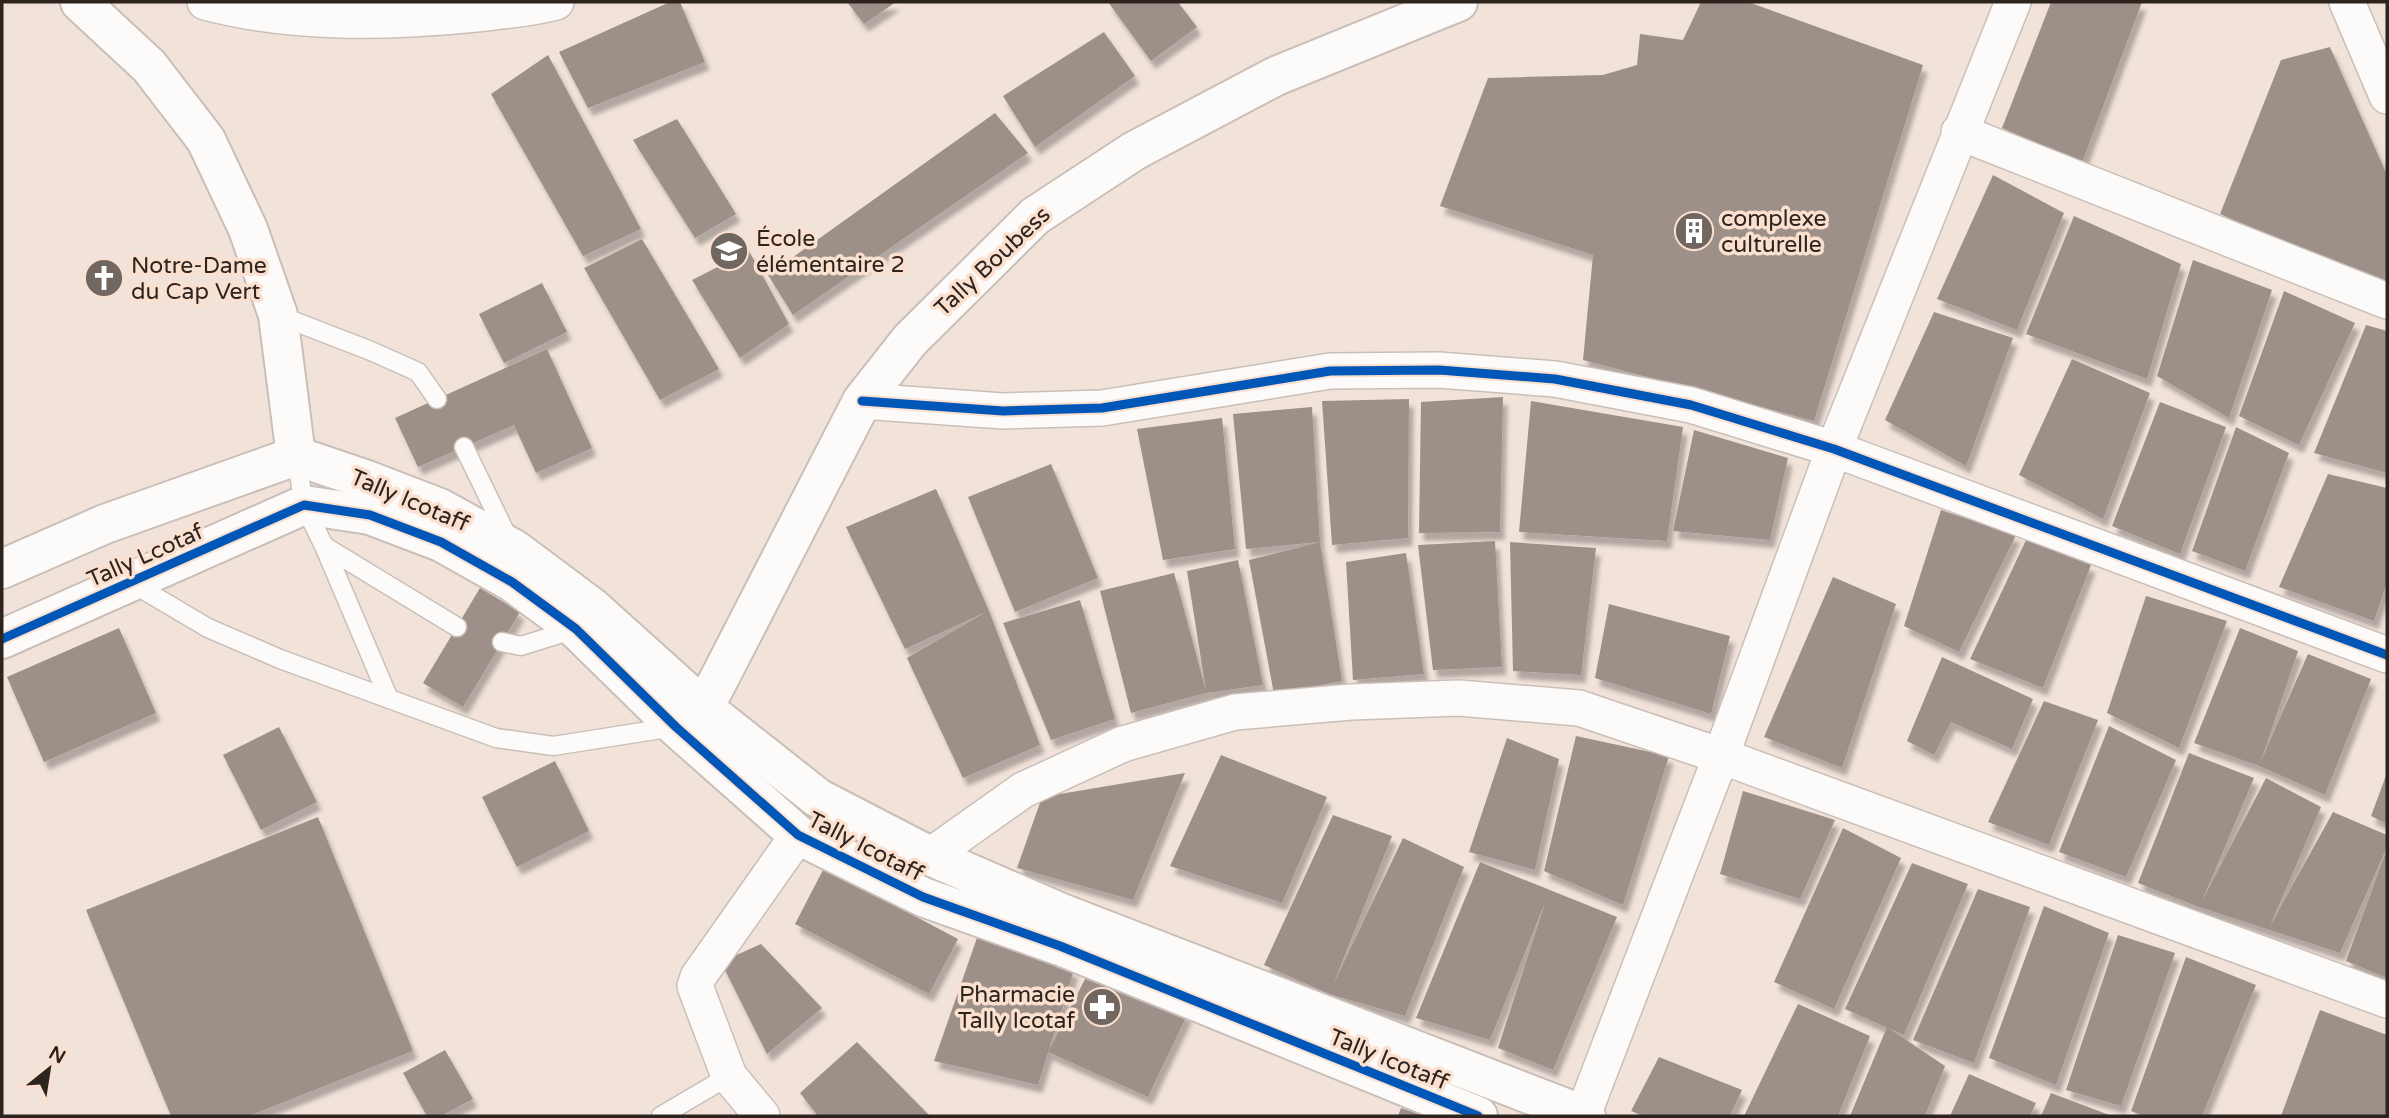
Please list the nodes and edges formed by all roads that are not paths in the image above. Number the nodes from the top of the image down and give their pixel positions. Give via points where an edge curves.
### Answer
1 (205, 2) edge
2 (556, 2) edge
3 (1458, 2) edge
4 (2013, 2) edge
5 (2347, 2) edge
6 (94, 7) edge
7 (2387, 96) edge
8 (1959, 132) junction
9 (2387, 301) edge
10 (278, 316) junction
11 (437, 399) dead end
12 (862, 401) junction
13 (464, 447) dead end
14 (1834, 449) junction
15 (296, 456) junction
16 (304, 505) junction
17 (324, 545) junction
18 (514, 549) junction
19 (2, 569) edge
20 (132, 583) junction
21 (584, 619) junction
22 (457, 627) dead end
23 (2, 639) edge
24 (502, 642) dead end
25 (2387, 655) edge
26 (389, 699) junction
27 (690, 717) junction
28 (1721, 756) junction
29 (798, 835) junction
30 (930, 856) junction
31 (2387, 1000) edge
32 (729, 1076) junction
33 (661, 1116) edge
34 (762, 1116) edge
35 (1478, 1116) edge
36 (1585, 1116) edge

1 - 2 street via 235,10 333,19 424,19
3 - 12 street, Tally Boubess via 1276,76 1134,151 1035,216 910,340
4 - 8 street
5 - 7 street
6 - 10 street via 149,66 205,140 248,229
8 - 9 street
8 - 14 street
10 - 11 lane via 418,372
10 - 15 street
12 - 14 street via 1003,411 1102,408 1330,371 1439,370 1555,379 1691,405
12 - 27 street, Tally Boubess
13 - 18 lane
14 - 25 street
14 - 28 street
15 - 16 lane
15 - 18 street, Tally Icotaff via 440,508
15 - 19 street, Tally Lcotaf via 105,524
16 - 17 lane
16 - 20 street, Tally Lcotaf
16 - 21 street, Tally Icotaff via 370,515 441,542
17 - 22 lane
17 - 26 lane
18 - 21 street, Tally Icotaff
20 - 23 street, Tally Lcotaf
20 - 26 lane via 208,628
21 - 24 lane via 520,646
21 - 27 street, Tally Icotaff
26 - 27 lane via 496,738 553,746
27 - 29 street, Tally Icotaff
27 - 30 street, Tally Icotaff via 818,797
28 - 30 street via 1579,708 1459,698 1235,712 1124,744 1023,790
28 - 31 street
28 - 36 street
29 - 32 street via 695,986
29 - 35 street, Tally Icotaff via 923,897 1060,946
30 - 36 street, Tally Icotaff via 1072,917
32 - 33 lane
32 - 34 street

